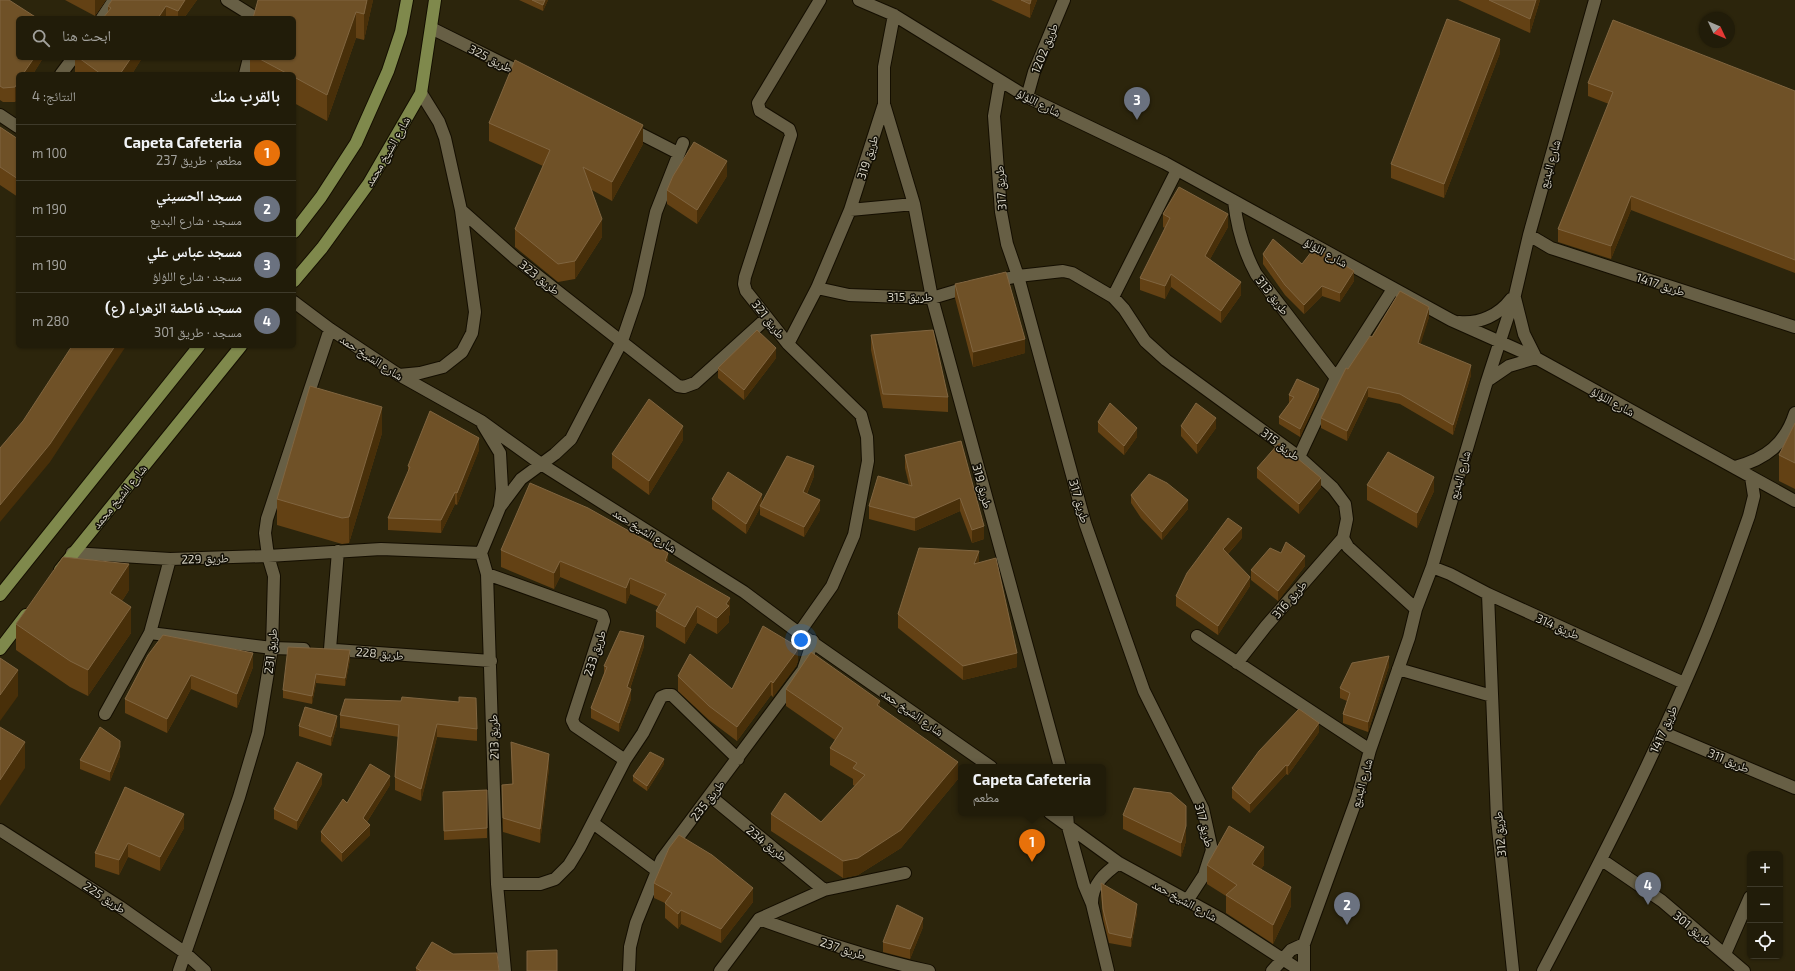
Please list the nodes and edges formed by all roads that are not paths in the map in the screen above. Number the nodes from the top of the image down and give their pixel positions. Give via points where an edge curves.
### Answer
1 (114, 0) edge
2 (227, 0) edge
3 (407, 0) edge
4 (435, 0) edge
5 (820, 0) edge
6 (859, 0) edge
7 (1064, 0) edge
8 (1595, 0) edge
9 (261, 6) edge
10 (894, 15) junction
11 (103, 16) edge
12 (254, 16) edge
13 (258, 16) edge
14 (431, 28) junction
15 (72, 60) edge
16 (248, 60) edge
17 (62, 72) edge
18 (246, 72) edge
19 (1000, 81) junction
20 (538, 82) edge
21 (421, 93) junction
22 (1027, 97) junction
23 (884, 104) junction
24 (0, 115) edge
25 (615, 121) edge
26 (16, 126) edge
27 (1177, 170) junction
28 (1234, 201) junction
29 (914, 204) junction
30 (461, 210) junction
31 (850, 210) junction
32 (296, 229) edge
33 (1529, 235) junction
34 (1018, 276) junction
35 (296, 280) edge
36 (817, 288) junction
37 (1393, 288) junction
38 (1515, 295) junction
39 (1113, 297) junction
40 (932, 298) junction
41 (296, 304) edge
42 (768, 318) junction
43 (1451, 320) junction
44 (1795, 327) edge
45 (330, 329) junction
46 (622, 341) junction
47 (1500, 341) junction
48 (788, 344) junction
49 (187, 348) edge
50 (197, 348) edge
51 (239, 348) edge
52 (1536, 358) junction
53 (180, 369) junction
54 (399, 375) junction
55 (1336, 378) junction
56 (1487, 381) junction
57 (1795, 413) edge
58 (481, 421) junction
59 (1300, 457) junction
60 (541, 464) junction
61 (1735, 468) junction
62 (1750, 477) junction
63 (1795, 501) edge
64 (500, 507) junction
65 (1343, 538) junction
66 (338, 551) junction
67 (72, 553) junction
68 (481, 553) junction
69 (268, 556) junction
70 (170, 559) junction
71 (1432, 567) junction
72 (487, 574) junction
73 (54, 577) edge
74 (1488, 594) junction
75 (0, 595) edge
76 (32, 607) edge
77 (1416, 609) junction
78 (150, 633) junction
79 (799, 633) junction
80 (1197, 636) dead end
81 (813, 641) junction
82 (272, 648) junction
83 (0, 649) edge
84 (330, 649) junction
85 (491, 661) junction
86 (1237, 663) junction
87 (1398, 669) junction
88 (1684, 683) junction
89 (1492, 696) junction
90 (105, 714) dead end
91 (1662, 732) junction
92 (1370, 750) junction
93 (738, 759) junction
94 (625, 760) junction
95 (987, 764) edge
96 (1059, 764) edge
97 (1795, 788) edge
98 (710, 796) junction
99 (1054, 816) edge
100 (1067, 816) edge
101 (592, 823) junction
102 (1068, 827) junction
103 (0, 830) edge
104 (1602, 860) junction
105 (1119, 863) junction
106 (656, 870) junction
107 (905, 873) dead end
108 (497, 884) junction
109 (824, 890) junction
110 (1187, 902) junction
111 (1092, 904) junction
112 (1747, 904) edge
113 (759, 919) junction
114 (1304, 944) junction
115 (184, 952) junction
116 (1725, 954) junction
117 (1282, 959) junction
118 (179, 971) edge
119 (205, 971) edge
120 (505, 971) edge
121 (630, 971) edge
122 (720, 971) edge
123 (929, 971) edge
124 (1108, 971) edge
125 (1272, 971) edge
126 (1303, 971) edge
127 (1513, 971) edge
128 (1543, 971) edge
129 (1744, 971) edge

1 - 11 street
2 - 12 street
3 - 32 main road via 401,32 388,70 356,144 321,198
4 - 14 main road, شارع الشيخ محمد
5 - 42 street, طريق 321 via 758,103 760,111 789,129 791,135 744,284 746,291
6 - 10 street, شارع اللؤلؤ
7 - 22 street, طريق 1202 via 1034,72
8 - 33 street, شارع البديع
9 - 13 street
10 - 19 street, شارع اللؤلؤ
10 - 23 street, طريق 319 via 884,67
14 - 20 street, طريق 325
14 - 21 main road, شارع الشيخ محمد
15 - 17 street
16 - 18 street
19 - 22 street, شارع اللؤلؤ
19 - 34 street, طريق 317 via 994,116 1001,212 1006,244
21 - 30 street via 439,122 445,138
21 - 35 main road, شارع الشيخ محمد via 369,183
22 - 27 street, شارع اللؤلؤ
23 - 29 street, طريق 319
23 - 31 street, طريق 319
24 - 26 street
25 - 46 street via 681,148 656,212 638,294
27 - 28 street, شارع اللؤلؤ
27 - 39 street
28 - 37 street, شارع اللؤلؤ
28 - 55 street, طريق 313 via 1240,239 1256,274
29 - 31 street
29 - 40 street, طريق 319
30 - 46 street, طريق 323 via 515,258
30 - 54 street via 475,312 472,333 462,352 443,367
31 - 36 street, طريق 319
33 - 38 street, شارع البديع
33 - 44 street, طريق 1417 via 1551,248
34 - 39 street, طريق 315 via 1063,271 1072,273
34 - 40 street, طريق 315
34 - 110 street, طريق 317 via 1090,538 1144,691 1203,809 1212,850 1204,875
36 - 40 street, طريق 315 via 849,295
36 - 48 street, طريق 319
37 - 43 street, شارع اللؤلؤ
37 - 55 street
38 - 43 street via 1494,316 1480,321
38 - 47 street, شارع البديع
38 - 52 street via 1524,334
39 - 59 street, طريق 315 via 1145,340 1166,360
40 - 96 street, طريق 319
41 - 45 street, شارع الشيخ حمد
42 - 46 street, طريق 323 via 695,384 684,387 678,386
42 - 48 street, طريق 321
43 - 47 street, شارع اللؤلؤ
45 - 54 street, شارع الشيخ حمد
45 - 69 street, طريق 231 via 267,519 265,533
46 - 60 street via 571,439
47 - 52 street, شارع اللؤلؤ
47 - 56 street, شارع البديع
48 - 79 street, طريق 321 via 860,415 867,437 868,461 854,534 832,586
49 - 53 main road
50 - 53 main road
51 - 67 main road, شارع الشيخ محمد
52 - 56 street via 1522,360 1509,366
52 - 61 street, شارع اللؤلؤ
53 - 75 main road
54 - 58 street, شارع الشيخ حمد
55 - 59 street
56 - 71 street, شارع البديع
57 - 61 street via 1785,437 1777,446 1757,459
58 - 60 street, شارع الشيخ حمد
58 - 64 street via 500,453
59 - 65 street, طريق 315 via 1333,488 1345,504 1347,519
60 - 64 street via 521,479
60 - 79 street, شارع الشيخ حمد via 744,592
61 - 62 street, شارع اللؤلؤ
62 - 63 street, شارع اللؤلؤ
62 - 88 street, طريق 1417 via 1754,496 1749,516 1705,635
64 - 68 street
65 - 77 street via 1348,547
65 - 86 street, طريق 316
66 - 68 street, طريق 229 via 381,549
66 - 69 street, طريق 229
66 - 84 street
67 - 70 street, طريق 229
67 - 73 main road, شارع الشيخ محمد
68 - 72 street, طريق 213
69 - 70 street, طريق 229
69 - 82 street, طريق 231 via 274,576
70 - 78 street
71 - 74 street, طريق 314
71 - 77 street, شارع البديع
72 - 85 street, طريق 213
72 - 94 street, طريق 233 via 604,617 572,720 575,726
74 - 88 street, طريق 314
74 - 89 street, طريق 312
76 - 83 main road
77 - 87 street, شارع البديع
78 - 82 street, طريق 228
78 - 90 street
79 - 81 street, شارع الشيخ حمد
80 - 86 street
81 - 93 street, طريق 235 via 804,670
81 - 95 street, شارع الشيخ حمد
82 - 84 street, طريق 228
82 - 115 street, طريق 231 via 258,733 239,797
84 - 85 street, طريق 228
85 - 108 street, طريق 213
86 - 92 street
87 - 89 street
87 - 92 street, شارع البديع
88 - 91 street, طريق 1417
89 - 127 street, طريق 312 via 1497,819
91 - 97 street, طريق 311
91 - 104 street, طريق 1417
92 - 114 street, شارع البديع via 1357,798
93 - 94 street via 672,695 666,694 661,697
93 - 98 street, طريق 235
94 - 101 street
98 - 106 street, طريق 235 via 668,849
98 - 109 street, طريق 234
99 - 102 street, شارع الشيخ حمد
100 - 102 street
101 - 106 street
101 - 108 street via 569,865 555,879 540,884
102 - 105 street, شارع الشيخ حمد
102 - 111 street
103 - 115 street, طريق 225 via 120,906
104 - 116 street, طريق 301 via 1662,900
104 - 128 street, طريق 1417
105 - 110 street, شارع الشيخ حمد
105 - 111 street via 1099,880 1092,892
106 - 121 street, طريق 235 via 636,923 630,948
107 - 109 street
108 - 120 street, طريق 213
109 - 113 street
110 - 117 street, شارع الشيخ حمد via 1221,919
111 - 124 street
112 - 116 street
113 - 122 street
113 - 123 street, طريق 237 via 804,936 892,963
114 - 117 street via 1291,950
114 - 126 street, شارع البديع
115 - 118 street, طريق 231
115 - 119 street, طريق 225
116 - 129 street, طريق 301
117 - 125 street
117 - 126 street, شارع الشيخ حمد

